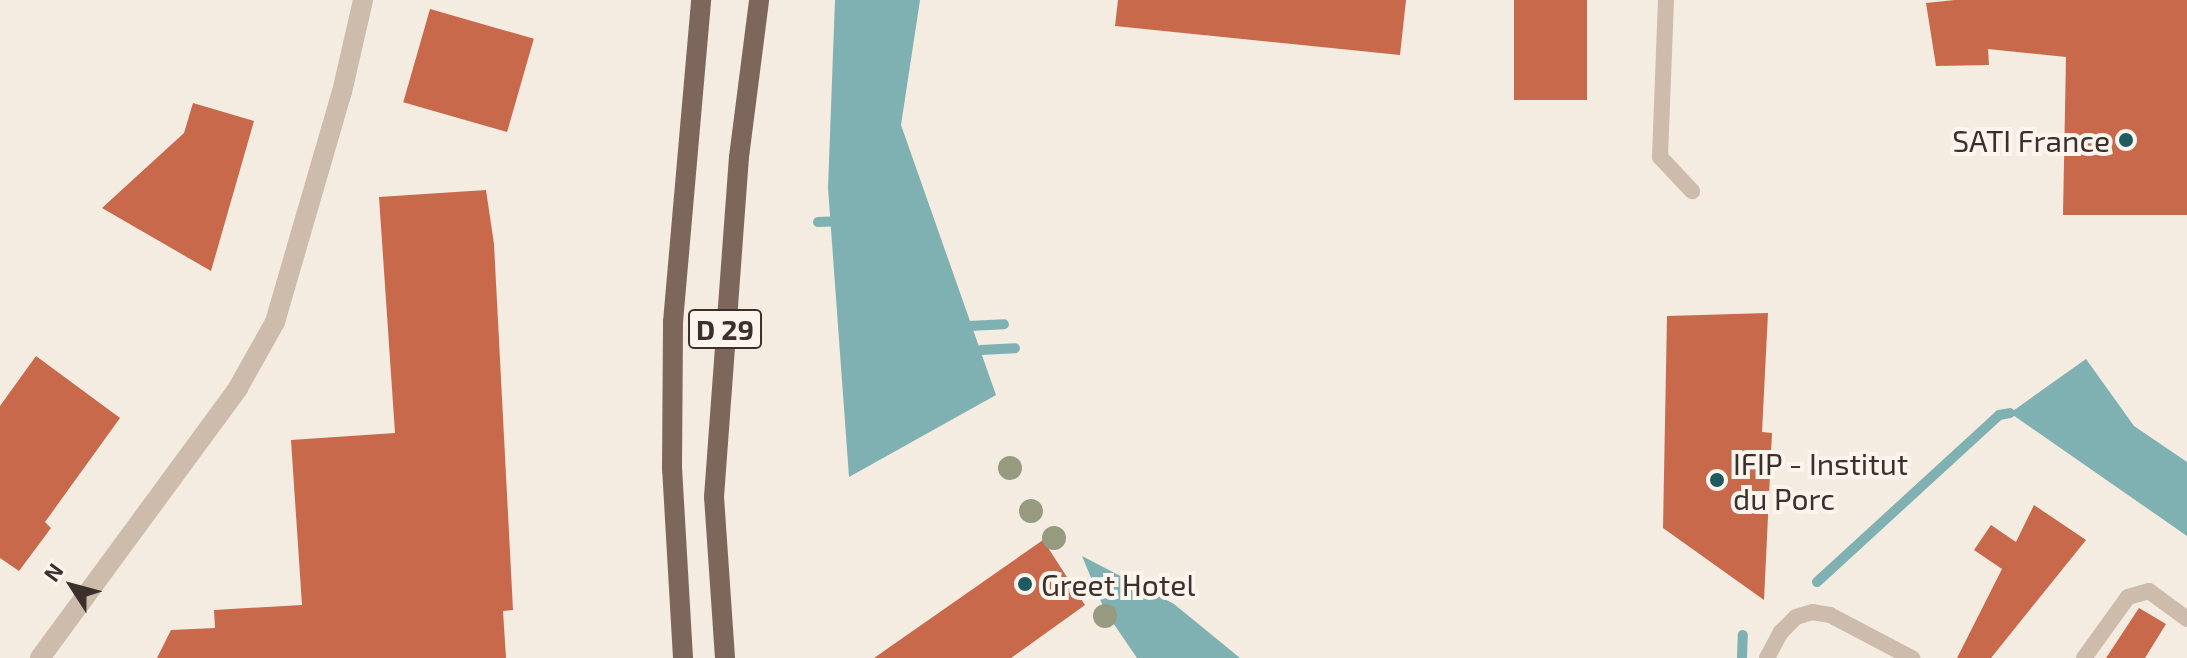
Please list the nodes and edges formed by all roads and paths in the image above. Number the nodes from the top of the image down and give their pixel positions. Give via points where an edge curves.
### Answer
1 (363, 0) edge
2 (701, 0) edge
3 (759, 0) edge
4 (1666, 0) edge
5 (1692, 191) dead end
6 (2187, 619) edge
7 (40, 658) edge
8 (683, 658) edge
9 (725, 658) edge
10 (1767, 658) edge
11 (1912, 658) edge
12 (2084, 658) edge

1 - 7 street via 275,322 238,388
2 - 8 main road, D 29 via 673,322 672,469
3 - 9 main road, D 29 via 739,157 714,497
4 - 5 lane via 1660,157
6 - 12 lane via 2149,591 2128,597
10 - 11 lane via 1781,632 1796,617 1812,612 1830,615

